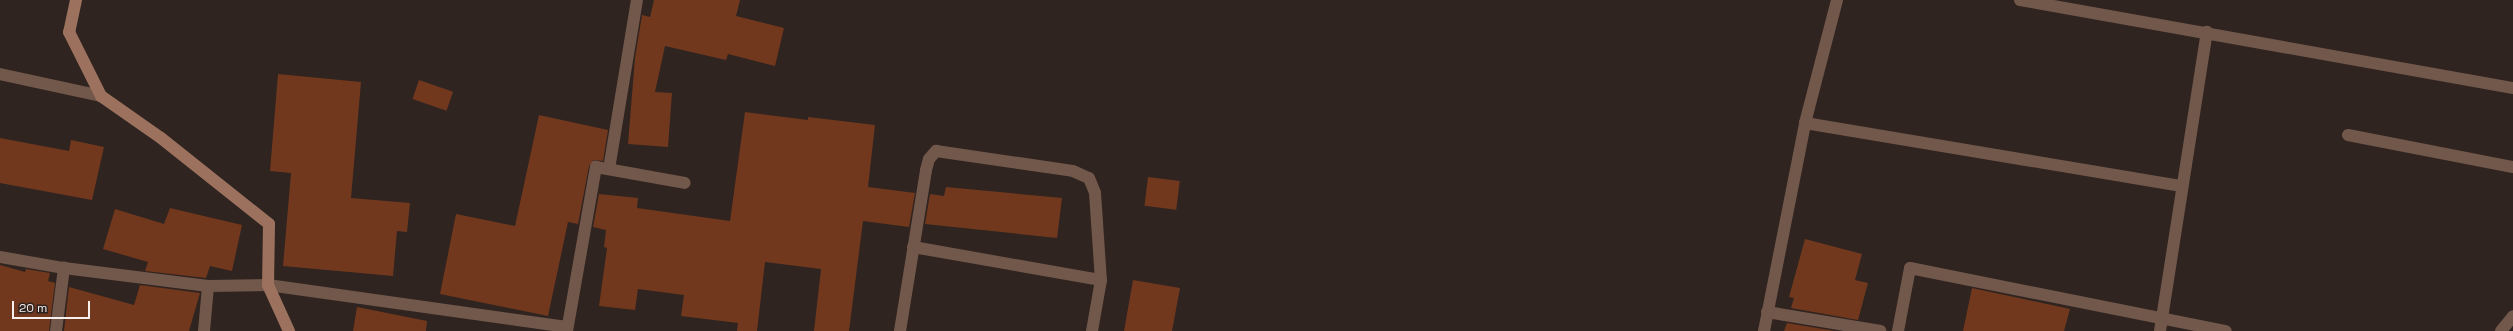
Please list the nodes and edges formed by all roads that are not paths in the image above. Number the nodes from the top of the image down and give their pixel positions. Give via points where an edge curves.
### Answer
1 (76, 0) edge
2 (637, 0) edge
3 (1837, 0) edge
4 (2020, 0) edge
5 (2207, 32) junction
6 (0, 74) edge
7 (2513, 88) edge
8 (101, 96) junction
9 (1805, 124) junction
10 (2348, 135) dead end
11 (2513, 166) edge
12 (608, 169) junction
13 (685, 183) dead end
14 (2182, 186) junction
15 (914, 248) junction
16 (0, 257) edge
17 (64, 268) junction
18 (1101, 280) junction
19 (268, 285) junction
20 (208, 286) junction
21 (1767, 312) junction
22 (2513, 316) edge
23 (2162, 318) junction
24 (567, 329) edge
25 (56, 331) edge
26 (204, 331) edge
27 (289, 331) edge
28 (900, 331) edge
29 (1092, 331) edge
30 (1764, 331) edge
31 (1880, 331) edge
32 (1898, 331) edge
33 (2160, 331) edge
34 (2226, 331) edge
35 (2501, 331) edge

1 - 8 main road via 69,32
2 - 12 street
3 - 9 street
4 - 5 street
5 - 7 street
5 - 14 street
6 - 8 street
8 - 19 main road via 161,138 269,224
9 - 14 street
9 - 21 street
10 - 11 street
12 - 13 street
12 - 24 street via 596,167
14 - 23 street
15 - 18 street
15 - 18 street via 926,170 929,159 936,151 1073,171 1089,178 1095,193
15 - 28 street
16 - 17 street
17 - 20 street
17 - 25 street
18 - 29 street
19 - 20 street
19 - 24 street
19 - 27 main road
20 - 26 street
21 - 30 street
21 - 31 street
22 - 35 street
23 - 32 street via 1910,268
23 - 33 street
23 - 34 street

